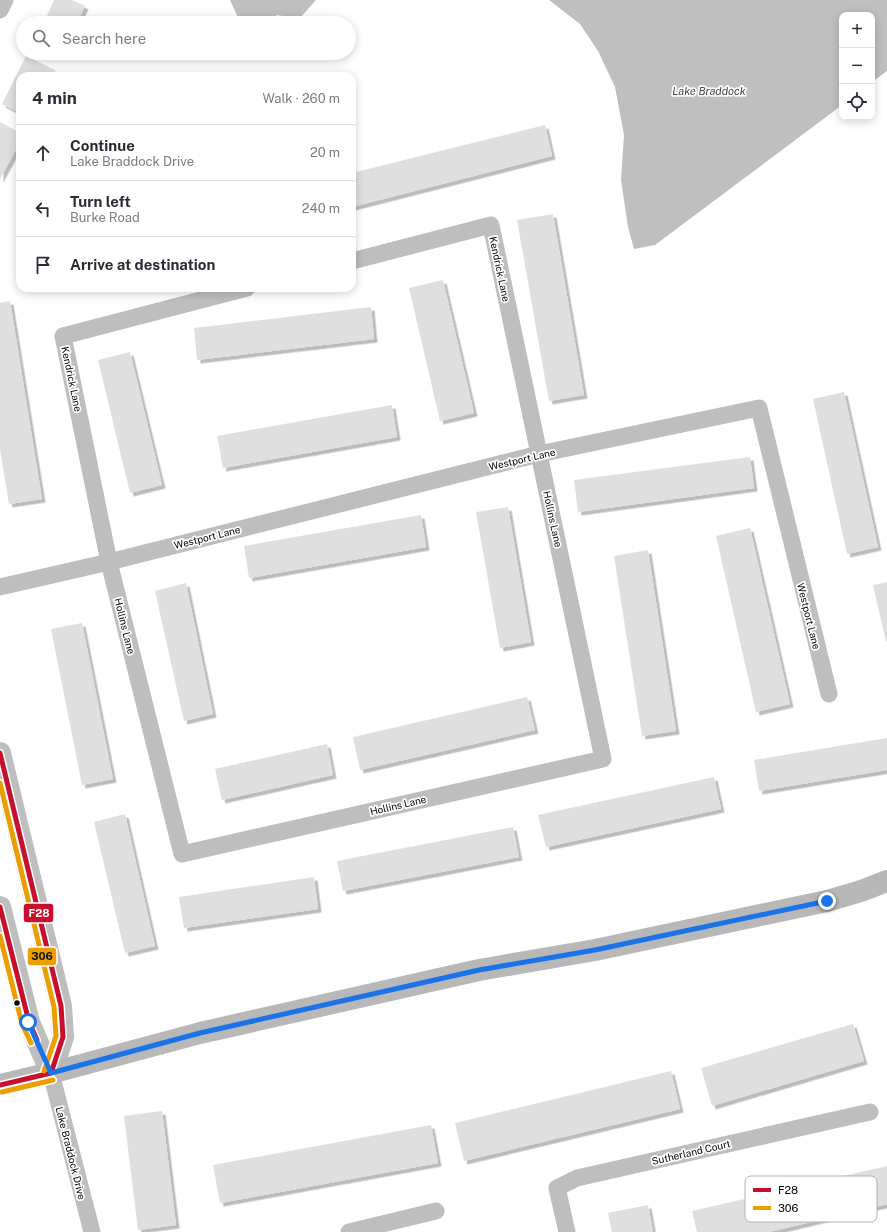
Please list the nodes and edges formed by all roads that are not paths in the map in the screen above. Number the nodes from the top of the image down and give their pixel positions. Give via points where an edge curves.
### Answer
1 (5, 0) edge
2 (0, 10) edge
3 (356, 260) edge
4 (232, 292) edge
5 (539, 454) junction
6 (109, 562) junction
7 (0, 587) edge
8 (828, 694) dead end
9 (0, 753) edge
10 (887, 881) edge
11 (0, 906) edge
12 (51, 1073) junction
13 (0, 1085) edge
14 (870, 1112) dead end
15 (436, 1211) dead end
16 (92, 1232) edge
17 (349, 1232) edge
18 (567, 1232) edge

1 - 2 street
3 - 5 street, Kendrick Lane via 491,225
4 - 6 street, Kendrick Lane via 63,336
5 - 6 street, Westport Lane
5 - 6 street, Hollins Lane via 603,759 182,854
5 - 8 street, Westport Lane via 759,408
6 - 7 street, Westport Lane
9 - 12 street via 61,1006 63,1037
10 - 12 main road via 827,901 595,950 479,970 250,1021
11 - 12 street, Lake Braddock Drive via 28,1022
12 - 13 main road
12 - 16 street, Lake Braddock Drive
14 - 18 street, Sutherland Court via 577,1178 557,1188
15 - 17 street

